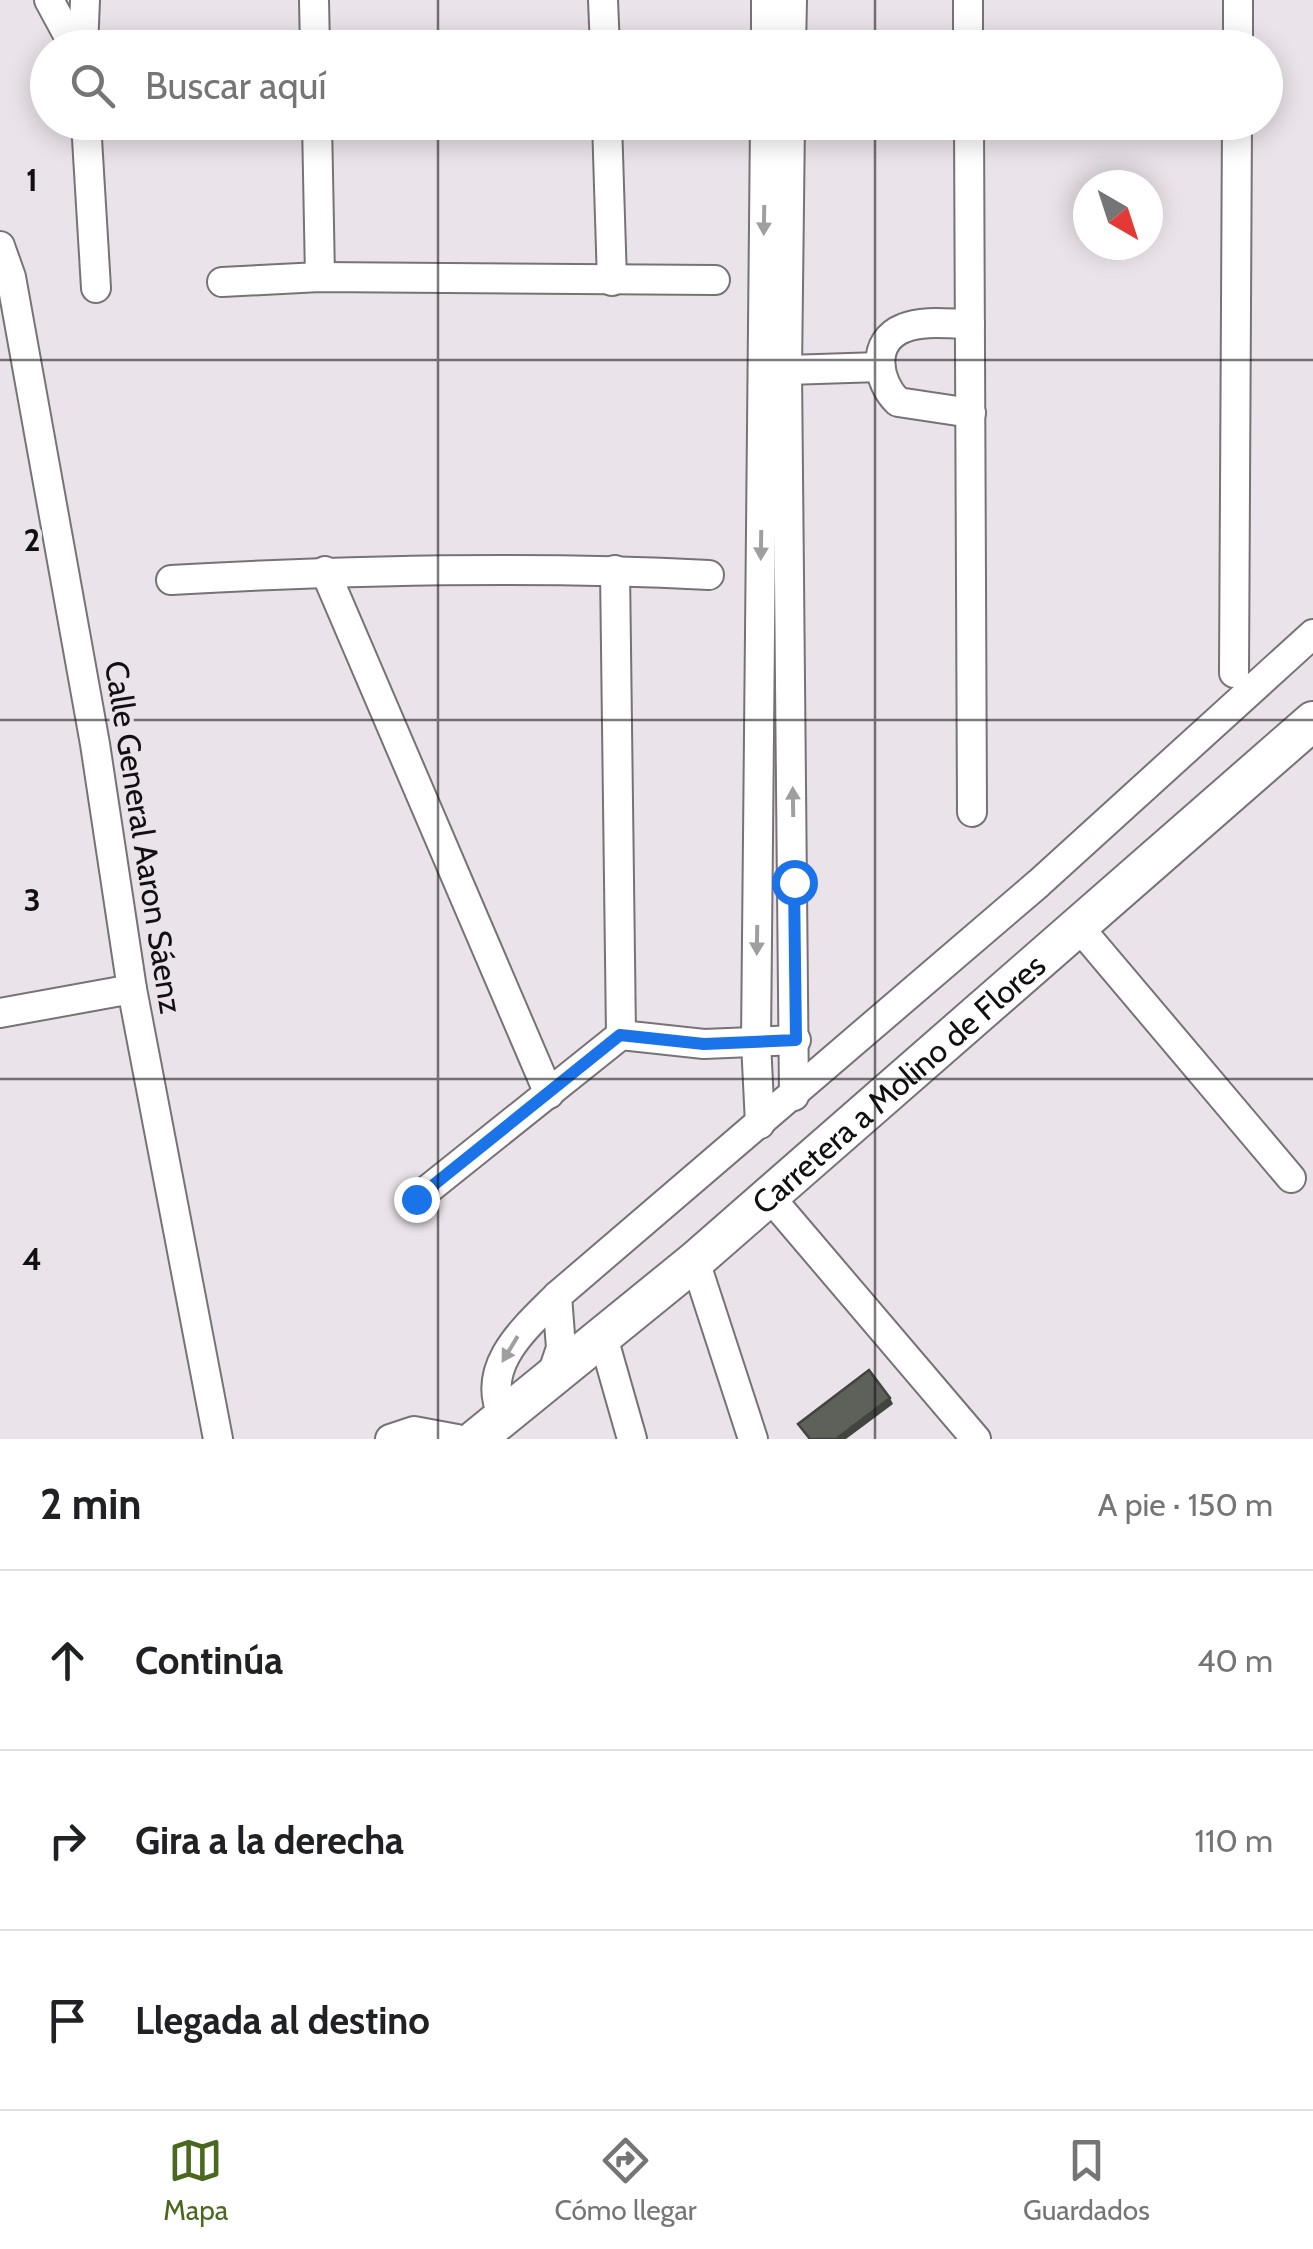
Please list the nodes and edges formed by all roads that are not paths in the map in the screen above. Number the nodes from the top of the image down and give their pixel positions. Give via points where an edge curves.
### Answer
1 (49, 0) edge
2 (85, 0) edge
3 (314, 0) edge
4 (603, 0) edge
5 (766, 0) edge
6 (792, 0) edge
7 (968, 0) edge
8 (1238, 0) edge
9 (65, 30) edge
10 (84, 30) edge
11 (315, 30) edge
12 (604, 30) edge
13 (766, 30) edge
14 (791, 30) edge
15 (968, 30) edge
16 (1238, 30) edge
17 (87, 140) edge
18 (317, 140) edge
19 (608, 140) edge
20 (765, 140) edge
21 (790, 140) edge
22 (969, 140) edge
23 (1238, 140) edge
24 (0, 246) edge
25 (320, 278) junction
26 (612, 280) junction
27 (715, 280) dead end
28 (222, 282) dead end
29 (96, 288) dead end
30 (970, 324) junction
31 (880, 367) junction
32 (786, 370) junction
33 (971, 412) junction
34 (615, 570) junction
35 (325, 571) junction
36 (709, 575) dead end
37 (171, 580) dead end
38 (1313, 634) edge
39 (1234, 673) dead end
40 (1313, 721) edge
41 (972, 812) dead end
42 (1078, 926) junction
43 (132, 989) junction
44 (0, 1013) edge
45 (620, 1035) junction
46 (796, 1040) junction
47 (756, 1042) junction
48 (549, 1094) junction
49 (794, 1096) junction
50 (760, 1124) junction
51 (1290, 1178) dead end
52 (768, 1196) junction
53 (416, 1199) dead end
54 (695, 1261) junction
55 (557, 1296) junction
56 (573, 1356) junction
57 (490, 1428) edge
58 (218, 1439) edge
59 (390, 1439) edge
60 (457, 1439) edge
61 (632, 1439) edge
62 (753, 1439) edge
63 (976, 1439) edge

1 - 9 street
2 - 10 street
3 - 11 street
4 - 12 street
5 - 13 street
6 - 14 street
7 - 15 street
8 - 16 street
17 - 29 street
18 - 25 street
19 - 26 street
20 -> 47 street
21 - 32 street
22 - 30 street
23 - 39 street
24 - 43 street, Calle General Aaron Sáenz via 11,276 95,744
25 - 26 street
25 - 28 street
26 - 27 street
30 - 31 street via 906,327 892,335
30 - 33 street
31 - 32 street
31 - 33 street via 886,391 898,402
46 -> 32 street
33 - 41 street
34 - 35 street
34 - 36 street
34 - 45 street
35 - 37 street
35 - 48 street
38 - 49 street
40 - 42 main road, Carretera a Molino de Flores
42 - 51 street
42 - 52 main road, Carretera a Molino de Flores
43 - 44 street
43 - 58 street, Calle General Aaron Sáenz
45 - 47 street
45 - 48 street
46 - 47 street
46 - 49 street
47 - 50 street
48 - 53 street
49 - 50 street
50 - 55 street
52 - 54 main road, Carretera a Molino de Flores
52 - 63 street
54 - 56 main road, Carretera a Molino de Flores
54 - 62 street
55 - 56 street
55 -> 57 street via 504,1357
56 - 57 main road, Carretera a Molino de Flores
56 - 61 street
59 - 60 street via 414,1431

